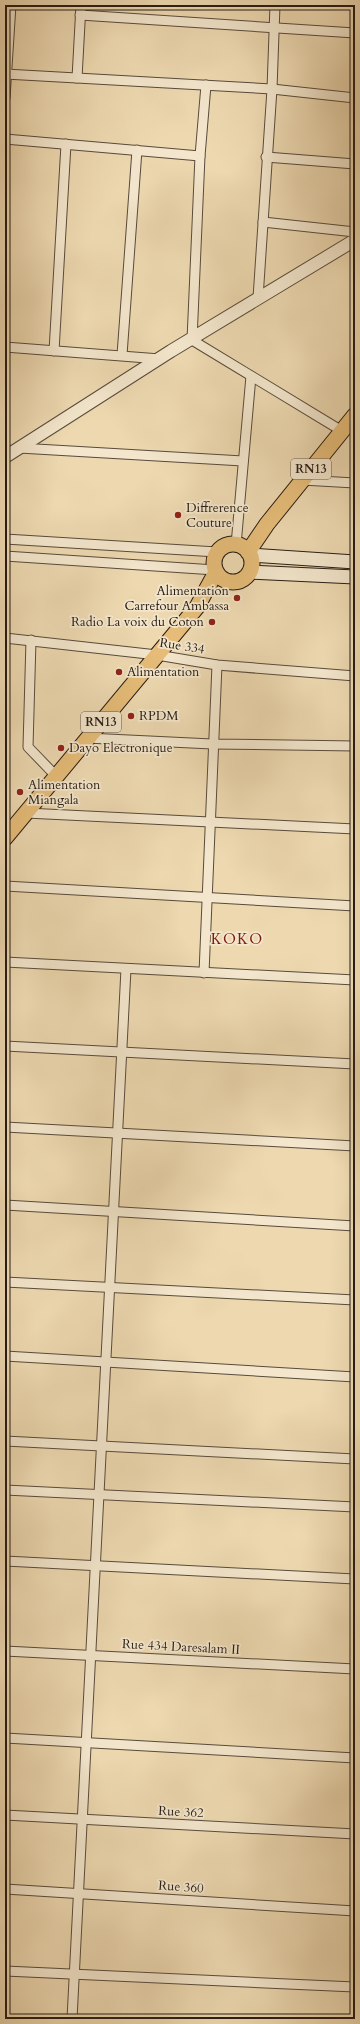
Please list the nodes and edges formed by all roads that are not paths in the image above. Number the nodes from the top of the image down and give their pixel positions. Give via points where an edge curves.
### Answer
1 (81, 5) edge
2 (275, 5) edge
3 (9, 7) edge
4 (80, 16) junction
5 (274, 29) junction
6 (355, 33) edge
7 (6, 74) edge
8 (78, 78) junction
9 (206, 85) junction
10 (272, 89) junction
11 (5, 98) edge
12 (355, 98) edge
13 (5, 139) edge
14 (66, 144) junction
15 (137, 150) junction
16 (200, 156) junction
17 (266, 157) junction
18 (355, 164) edge
19 (263, 222) junction
20 (355, 232) edge
21 (355, 240) edge
22 (258, 298) junction
23 (192, 340) junction
24 (5, 347) edge
25 (54, 351) junction
26 (122, 356) junction
27 (160, 359) junction
28 (251, 376) junction
29 (355, 415) edge
30 (342, 431) junction
31 (19, 448) junction
32 (5, 457) edge
33 (244, 461) junction
34 (302, 480) junction
35 (355, 483) edge
36 (5, 539) edge
37 (245, 551) junction
38 (217, 552) junction
39 (5, 556) edge
40 (355, 562) edge
41 (250, 572) junction
42 (219, 574) junction
43 (355, 577) edge
44 (5, 638) edge
45 (32, 640) junction
46 (157, 655) junction
47 (217, 665) junction
48 (355, 676) edge
49 (87, 738) junction
50 (212, 744) junction
51 (355, 746) edge
52 (56, 776) junction
53 (26, 813) junction
54 (210, 822) junction
55 (355, 829) edge
56 (5, 838) edge
57 (5, 886) edge
58 (207, 898) junction
59 (355, 906) edge
60 (5, 962) edge
61 (126, 969) junction
62 (204, 973) junction
63 (355, 980) edge
64 (5, 1046) edge
65 (121, 1053) junction
66 (355, 1064) edge
67 (5, 1127) edge
68 (117, 1133) junction
69 (355, 1146) edge
70 (5, 1206) edge
71 (113, 1211) junction
72 (355, 1226) edge
73 (5, 1282) edge
74 (109, 1287) junction
75 (355, 1300) edge
76 (5, 1356) edge
77 (106, 1362) junction
78 (355, 1377) edge
79 (5, 1441) edge
80 (101, 1446) junction
81 (355, 1459) edge
82 (5, 1490) edge
83 (98, 1495) junction
84 (355, 1506) edge
85 (5, 1561) edge
86 (95, 1565) junction
87 (355, 1579) edge
88 (5, 1651) edge
89 (90, 1655) junction
90 (355, 1669) edge
91 (5, 1738) edge
92 (86, 1743) junction
93 (355, 1758) edge
94 (5, 1815) edge
95 (82, 1820) junction
96 (355, 1834) edge
97 (5, 1889) edge
98 (78, 1894) junction
99 (355, 1911) edge
100 (5, 1971) edge
101 (74, 1974) junction
102 (355, 1987) edge
103 (72, 2019) edge

1 - 4 street
2 - 5 street
3 - 7 street
4 - 5 street
4 - 8 street
5 - 6 street
5 - 10 street
7 - 8 street
7 - 11 street
8 - 9 street
9 - 10 street
9 - 16 street
10 - 12 street
10 - 17 street
13 - 14 street
14 - 15 street
14 - 25 street
15 - 16 street
15 - 26 street
16 - 23 street
17 - 18 street
17 - 19 street
19 - 20 street
19 - 22 street
21 - 22 street
22 - 23 street
23 - 27 street
23 - 28 street
24 - 25 street
25 - 26 street
26 - 27 street
27 - 31 street
28 - 30 street
28 - 33 street
29 - 30 main road, RN13
30 - 34 main road, RN13
31 - 32 street
31 - 33 street
33 - 37 street
34 - 35 street
34 - 37 main road, RN13
36 - 38 street
37 - 38 main road via 226,546
37 - 40 main road
37 - 41 main road via 252,563
38 - 42 main road via 214,560
39 - 42 street
41 - 42 main road via 240,581
41 - 43 main road
42 - 46 main road, RN13 via 197,607
44 - 45 street, Rue 334
45 - 46 street, Rue 334
45 - 52 street via 28,747
46 - 47 street, Rue 334
46 - 49 main road, RN13
47 - 48 street, Rue 334
47 - 50 street
49 - 50 street
49 - 52 main road, RN13
50 - 51 street
50 - 54 street
52 - 53 main road, RN13
53 - 54 street
53 - 56 main road, RN13
54 - 55 street
54 - 58 street
57 - 58 street
58 - 59 street
58 - 62 street
60 - 61 street
61 - 62 street
61 - 65 street
62 - 63 street
64 - 65 street
65 - 66 street
65 - 68 street
67 - 68 street
68 - 69 street
68 - 71 street
70 - 71 street
71 - 72 street
71 - 74 street
73 - 74 street
74 - 75 street
74 - 77 street
76 - 77 street
77 - 78 street
77 - 80 street
79 - 80 street
80 - 81 street
80 - 83 street
82 - 83 street
83 - 84 street
83 - 86 street
85 - 86 street
86 - 87 street
86 - 89 street
88 - 89 street, Rue 434 Daresalam II
89 - 90 street, Rue 434 Daresalam II
89 - 92 street
91 - 92 street
92 - 93 street
92 - 95 street
94 - 95 street, Rue 362
95 - 96 street, Rue 362
95 - 98 street
97 - 98 street, Rue 360
98 - 99 street, Rue 360
98 - 101 street
100 - 101 street
101 - 102 street
101 - 103 street

